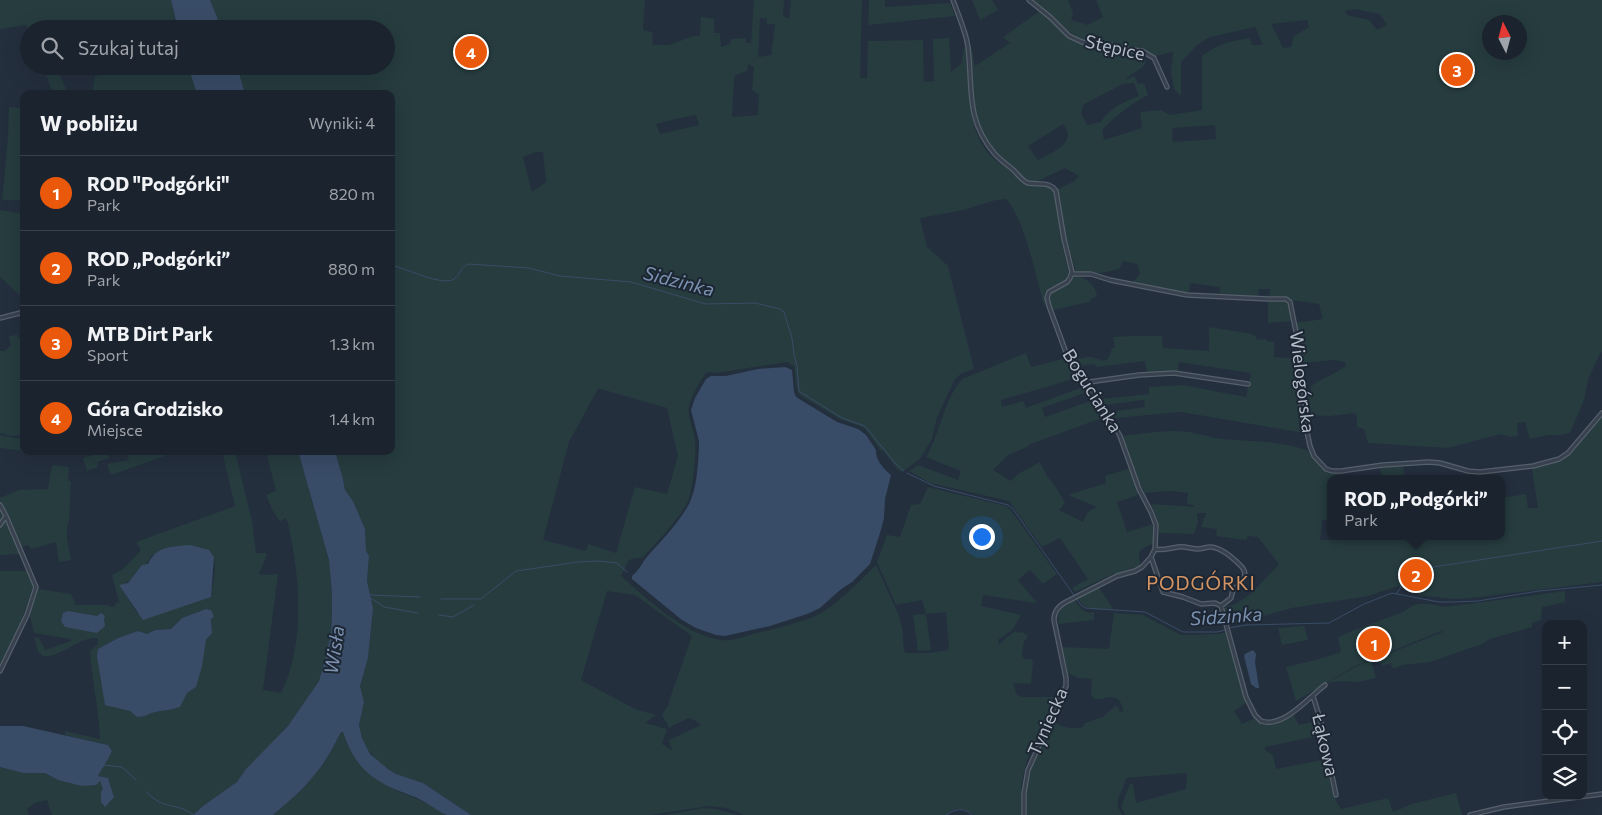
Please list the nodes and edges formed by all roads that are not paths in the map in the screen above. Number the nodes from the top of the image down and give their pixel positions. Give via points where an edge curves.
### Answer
1 (953, 0) edge
2 (1028, 0) edge
3 (1167, 86) dead end
4 (1072, 274) junction
5 (20, 313) edge
6 (0, 318) edge
7 (1086, 384) junction
8 (1248, 384) dead end
9 (1602, 413) edge
10 (0, 505) edge
11 (6, 516) junction
12 (0, 526) edge
13 (1156, 539) joint
14 (1155, 549) junction
15 (1151, 557) junction
16 (1221, 606) junction
17 (0, 671) edge
18 (1324, 685) dead end
19 (1313, 696) junction
20 (1602, 794) edge
21 (1336, 795) dead end
22 (1024, 815) edge
23 (1470, 815) edge

1 - 4 street via 968,46 973,115 978,129 998,158 1024,182 1055,188
2 - 3 street, Stępice via 1069,36 1082,42 1142,51 1154,58
4 - 7 street, Bogucianka via 1067,282 1049,292 1048,301 1068,358
4 - 9 street, Wielogórska via 1090,274 1187,295 1288,300 1297,336 1301,404 1310,446 1314,456 1332,471 1429,462 1480,472 1533,466 1568,453
5 - 6 street
7 - 8 street via 1174,373
7 - 13 street, Bogucianka via 1122,441 1154,519
10 - 11 street
11 - 12 street
11 - 17 street via 36,587
13 - 14 street, Tyniecka
14 - 15 street, Tyniecka
14 - 16 street via 1210,547 1234,560 1246,575 1233,590 1231,598
15 - 16 street via 1164,592 1201,604
15 - 22 street, Tyniecka via 1139,570 1117,576 1059,606 1054,614 1066,686 1028,770
16 - 19 street via 1246,697 1261,721 1272,722 1286,716
18 - 19 street
19 - 21 street, Łąkowa
20 - 23 street via 1504,807

